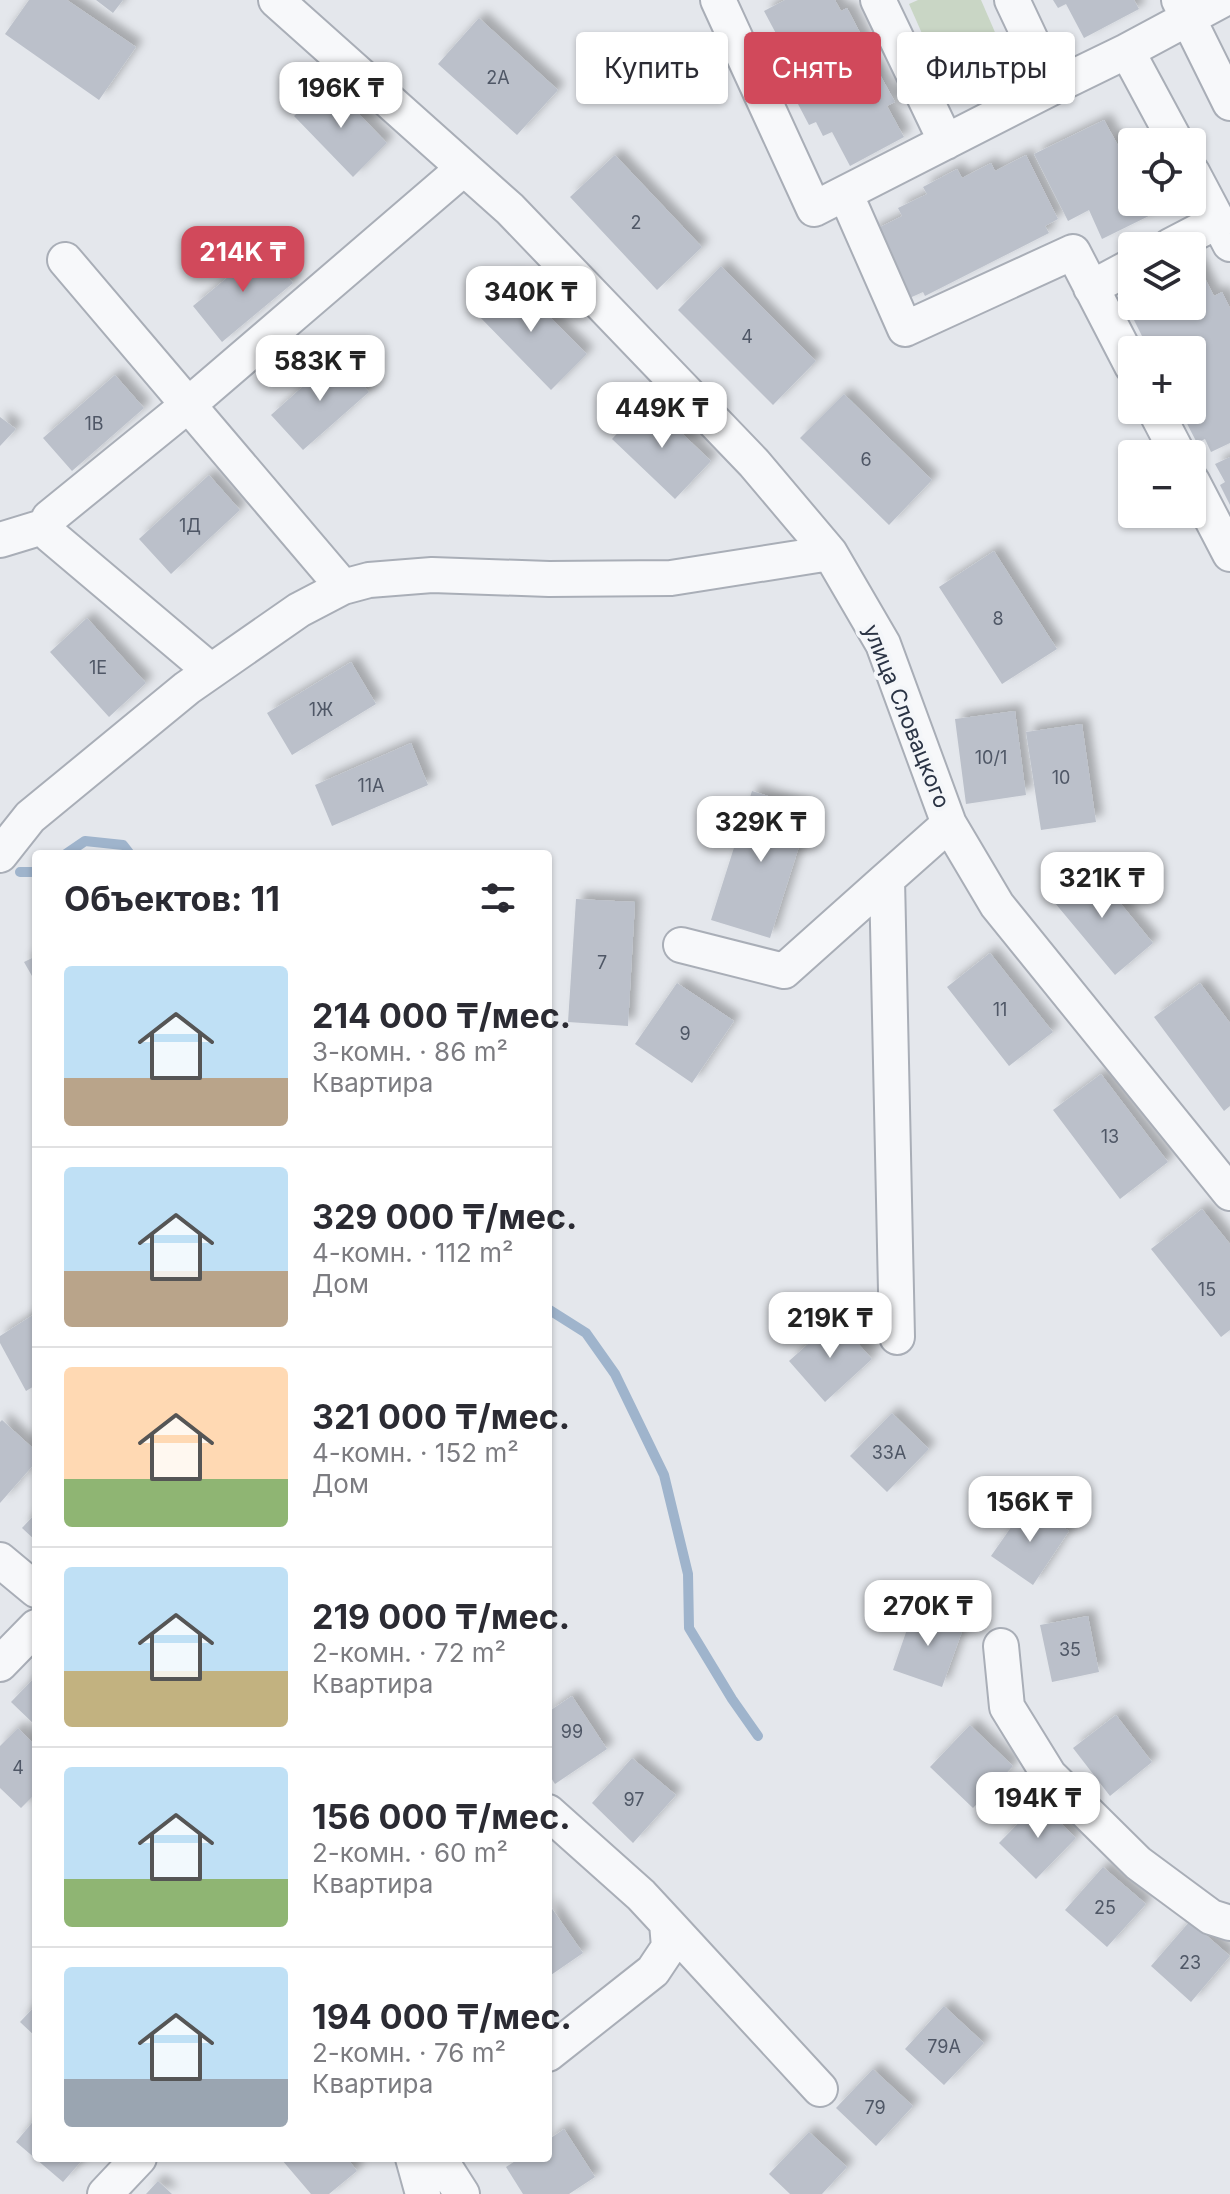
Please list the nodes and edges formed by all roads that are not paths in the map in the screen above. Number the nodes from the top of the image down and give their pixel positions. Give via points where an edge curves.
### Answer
1 (276, 0) edge
2 (718, 0) edge
3 (878, 0) edge
4 (1012, 0) edge
5 (1222, 0) edge
6 (1183, 9) edge
7 (1027, 32) edge
8 (1127, 51) junction
9 (1075, 76) edge
10 (1230, 103) edge
11 (1020, 104) edge
12 (1168, 128) edge
13 (946, 142) junction
14 (464, 168) junction
15 (846, 195) junction
16 (1206, 198) edge
17 (1224, 232) edge
18 (65, 260) dead end
19 (1118, 274) edge
20 (1091, 288) junction
21 (1118, 339) edge
22 (188, 405) junction
23 (1206, 508) edge
24 (46, 526) junction
25 (0, 540) edge
26 (830, 553) junction
27 (1230, 554) edge
28 (343, 587) junction
29 (211, 671) junction
30 (949, 824) junction
31 (0, 855) edge
32 (887, 879) junction
33 (681, 945) dead end
34 (1230, 1193) edge
35 (897, 1337) dead end
36 (0, 1560) edge
37 (32, 1587) edge
38 (32, 1631) edge
39 (1001, 1646) dead end
40 (0, 1664) edge
41 (552, 1816) edge
42 (667, 1923) junction
43 (1230, 1923) edge
44 (552, 2051) edge
45 (820, 2089) dead end
46 (135, 2162) edge
47 (414, 2162) edge
48 (442, 2162) edge
49 (105, 2194) edge
50 (423, 2194) edge
51 (462, 2194) edge

1 - 14 street, улица Словацкого
2 - 15 street via 814,209
3 - 13 street
4 - 7 street
5 - 6 street
6 - 8 street
6 - 10 street
8 - 9 street
8 - 12 street
11 - 13 street
13 - 15 street
14 - 22 street
14 - 26 street, улица Словацкого via 510,209 754,463
15 - 20 street via 905,329 1073,252
16 - 17 street
18 - 22 street
19 - 20 street
20 - 21 street
22 - 24 street via 49,518
22 - 28 street
23 - 27 street
24 - 25 street
24 - 29 street via 50,535
26 - 28 street via 671,578 432,575
26 - 30 street, улица Словацкого via 883,644
28 - 29 street via 299,610
29 - 31 street via 30,817
30 - 32 street
30 - 34 street, улица Словацкого via 997,905
32 - 33 street via 784,971
32 - 35 street
36 - 37 street
38 - 40 street
39 - 43 street via 1007,1707 1049,1775 1138,1863 1211,1917
41 - 42 street
42 - 44 street via 669,1947 653,1971
42 - 45 street
46 - 49 street
47 - 50 street
48 - 51 street

